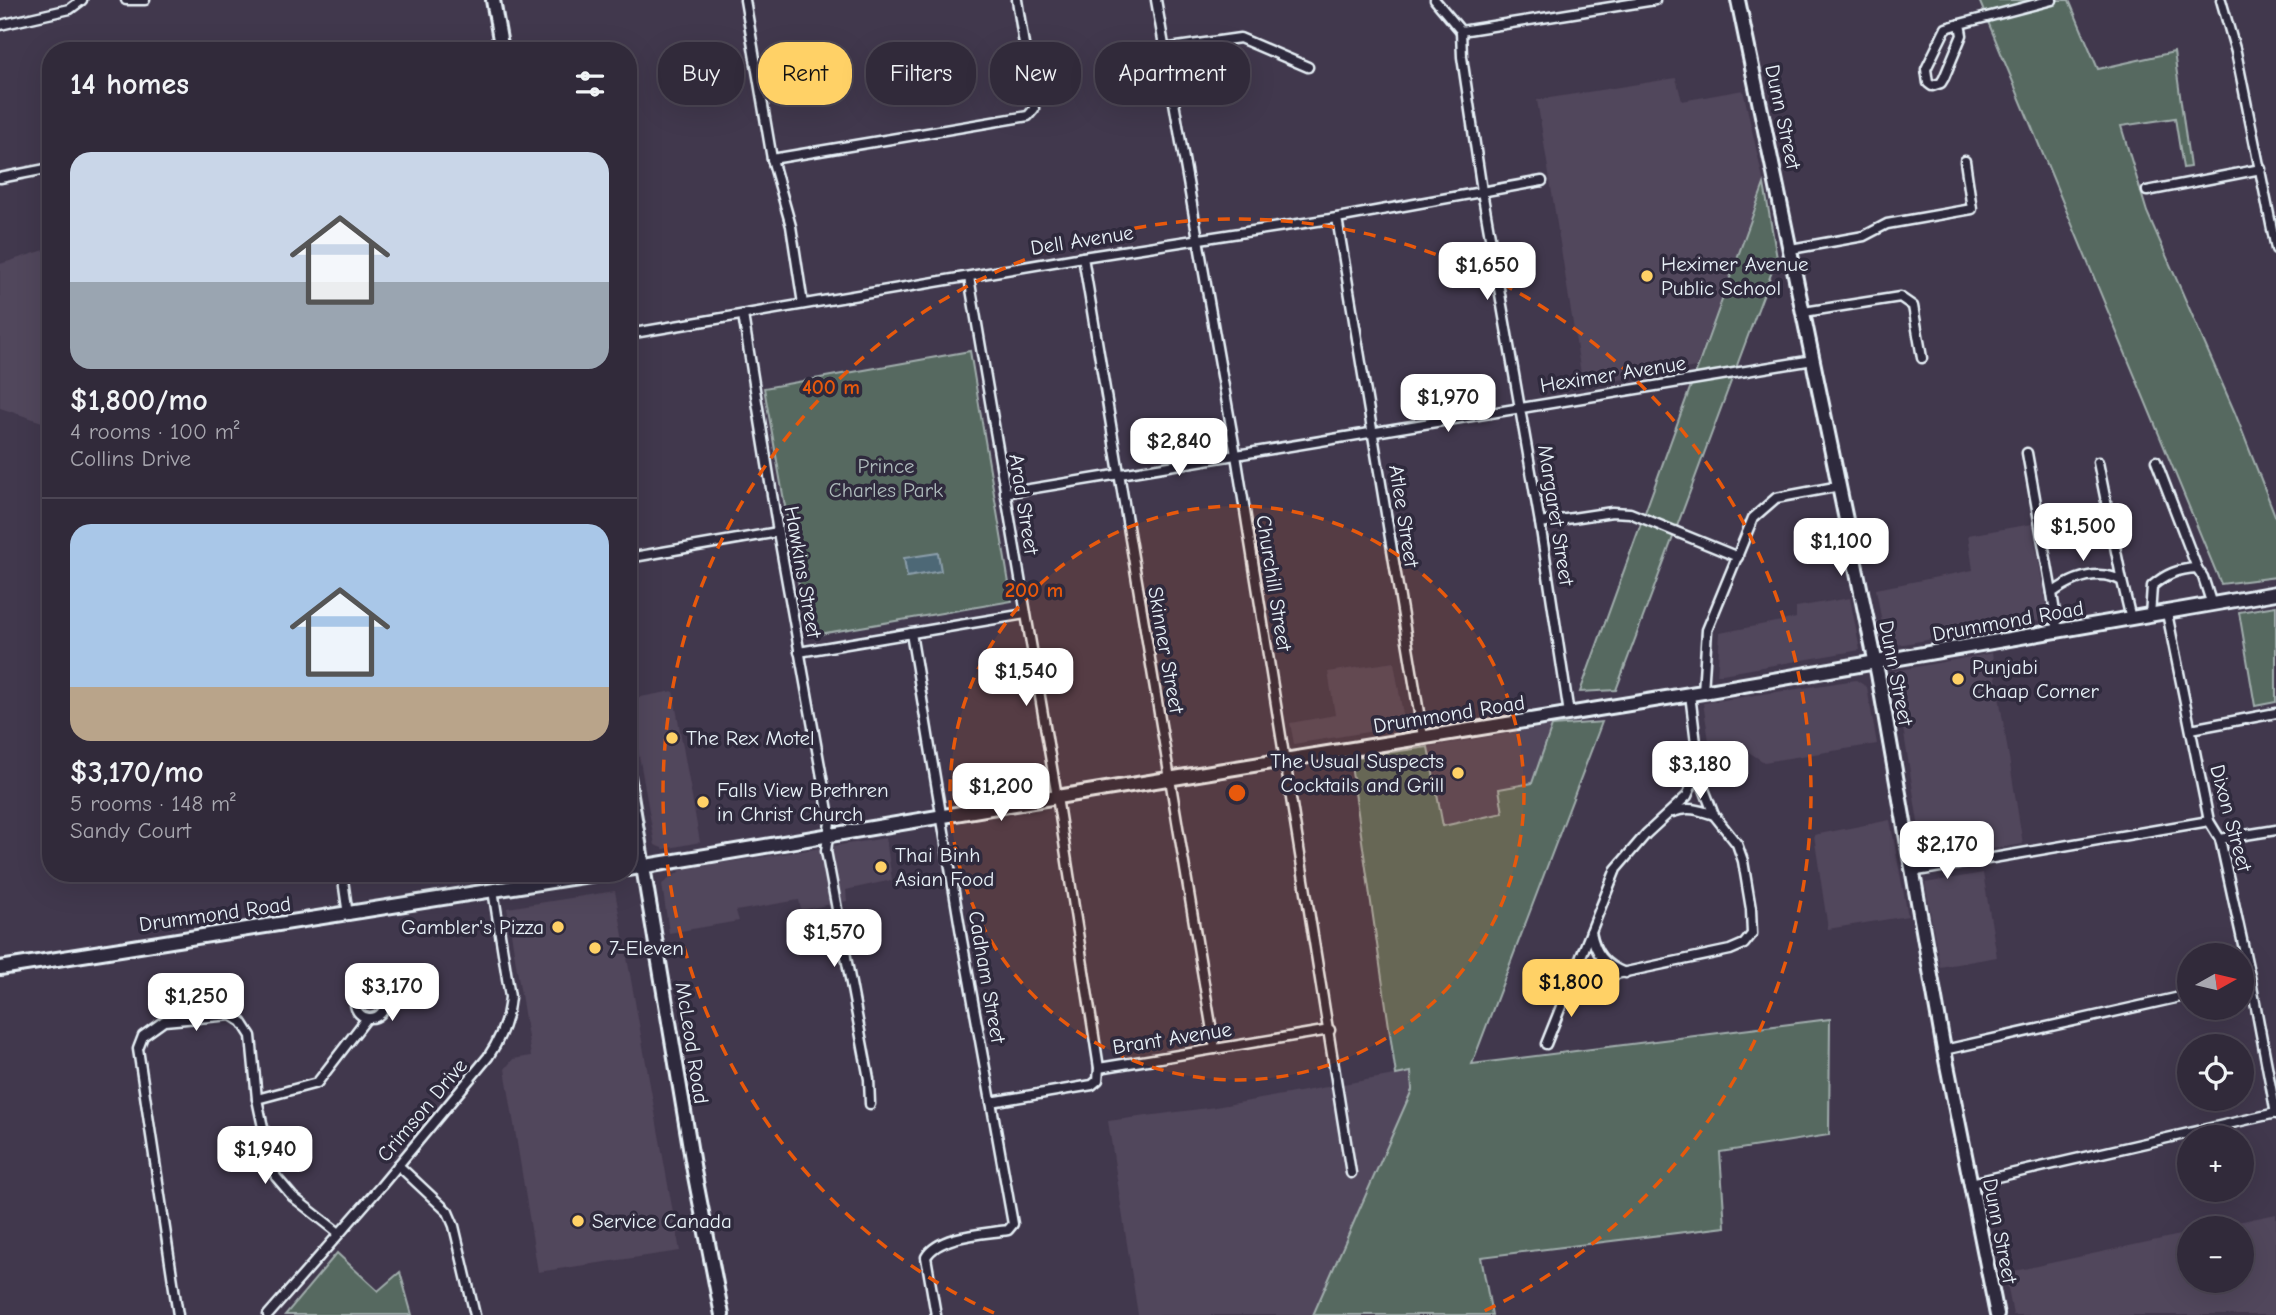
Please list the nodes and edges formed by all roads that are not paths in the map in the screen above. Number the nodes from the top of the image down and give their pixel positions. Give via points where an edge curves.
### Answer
1 (82, 0) edge
2 (126, 0) edge
3 (145, 0) edge
4 (493, 0) edge
5 (745, 0) edge
6 (1017, 0) edge
7 (1156, 0) edge
8 (1435, 0) edge
9 (1655, 0) edge
10 (1738, 0) edge
11 (2052, 0) edge
12 (2221, 0) edge
13 (1593, 5) edge
14 (1960, 24) junction
15 (0, 25) edge
16 (1461, 31) junction
17 (500, 42) edge
18 (1162, 42) edge
19 (1212, 42) edge
20 (1249, 42) edge
21 (1250, 42) edge
22 (1308, 67) dead end
23 (1174, 105) edge
24 (772, 159) junction
25 (1965, 161) dead end
26 (42, 169) edge
27 (2260, 169) junction
28 (0, 178) edge
29 (1542, 181) dead end
30 (1482, 191) junction
31 (2147, 191) dead end
32 (1337, 218) junction
33 (1199, 239) junction
34 (1791, 249) junction
35 (2276, 249) edge
36 (1083, 257) junction
37 (969, 277) junction
38 (803, 304) junction
39 (1804, 312) junction
40 (743, 316) junction
41 (637, 333) edge
42 (1922, 358) dead end
43 (1813, 360) junction
44 (1520, 408) junction
45 (1372, 432) junction
46 (2027, 453) dead end
47 (1236, 455) junction
48 (2156, 460) dead end
49 (2098, 462) dead end
50 (1119, 473) junction
51 (1840, 486) junction
52 (1005, 493) junction
53 (1540, 523) junction
54 (778, 532) junction
55 (637, 556) edge
56 (1738, 557) junction
57 (2197, 568) junction
58 (2122, 582) junction
59 (2052, 593) junction
60 (2276, 593) edge
61 (2213, 605) junction
62 (2167, 613) junction
63 (1025, 614) junction
64 (2150, 616) junction
65 (2131, 619) junction
66 (2058, 632) junction
67 (911, 633) junction
68 (799, 652) junction
69 (1876, 663) junction
70 (1696, 693) junction
71 (1569, 713) junction
72 (2276, 713) edge
73 (2191, 729) junction
74 (1423, 737) junction
75 (1286, 760) junction
76 (1699, 768) junction
77 (1170, 779) junction
78 (1056, 797) junction
79 (1671, 813) junction
80 (1714, 815) junction
81 (941, 816) junction
82 (2209, 821) junction
83 (2276, 830) edge
84 (637, 831) edge
85 (828, 835) junction
86 (2220, 839) junction
87 (643, 867) junction
88 (637, 868) edge
89 (1912, 872) junction
90 (343, 882) edge
91 (544, 882) edge
92 (493, 890) junction
93 (348, 915) junction
94 (1590, 931) junction
95 (2239, 943) edge
96 (0, 968) edge
97 (1625, 973) junction
98 (1569, 984) junction
99 (2177, 998) edge
100 (2254, 1017) edge
101 (367, 1018) dead end
102 (1330, 1030) junction
103 (1546, 1044) dead end
104 (1215, 1049) junction
105 (1944, 1050) junction
106 (1100, 1068) junction
107 (257, 1099) junction
108 (991, 1102) junction
109 (870, 1104) dead end
110 (2276, 1113) edge
111 (398, 1166) junction
112 (1351, 1173) dead end
113 (1970, 1183) junction
114 (339, 1234) junction
115 (178, 1315) edge
116 (268, 1315) edge
117 (475, 1315) edge
118 (722, 1315) edge
119 (936, 1315) edge
120 (1997, 1315) edge

1 - 15 street via 70,9
2 - 3 street
4 - 17 main road
5 - 24 street
6 - 24 street via 1034,109 1028,116
7 - 18 street, Churchill Street
8 - 16 street
9 - 13 street
10 - 34 main road, Dunn Street
11 - 14 street
12 - 27 street
13 - 16 street
14 - 14 street via 1946,28 1938,40 1926,69 1932,86 1944,78 1962,35
16 - 30 street, Margaret Street
19 - 20 street via 1240,38
21 - 22 street
23 - 33 street, Churchill Street
24 - 38 street via 791,226
25 - 34 street via 1972,209 1887,223 1864,236
26 - 28 street
27 - 31 street
27 - 35 street
29 - 30 street, Dell Avenue
30 - 32 street, Dell Avenue
30 - 44 street, Margaret Street
32 - 33 street, Dell Avenue
32 - 45 street, Atlee Street
33 - 36 street, Dell Avenue
33 - 47 street, Churchill Street
34 - 39 main road, Dunn Street
36 - 37 street, Dell Avenue
36 - 50 street, Skinner Street
37 - 38 street, Dell Avenue
37 - 52 street, Arad Street
38 - 40 street, Dell Avenue
39 - 42 street via 1900,297 1913,306
39 - 43 main road, Dunn Street
40 - 41 street, Dell Avenue
40 - 54 street, Hawkins Street
43 - 44 street, Heximer Avenue
43 - 51 main road, Dunn Street
44 - 45 street, Heximer Avenue
44 - 53 street, Margaret Street
45 - 47 street, Heximer Avenue
45 - 74 street, Atlee Street
46 - 59 street
47 - 50 street, Heximer Avenue
47 - 75 street, Churchill Street
48 - 57 street
49 - 58 street
50 - 52 street, Heximer Avenue
50 - 77 street, Skinner Street
51 - 56 street via 1776,498 1753,518
51 - 69 main road, Dunn Street
52 - 63 street, Arad Street
53 - 56 street via 1630,513
53 - 71 street, Margaret Street
54 - 55 street
54 - 68 street, Hawkins Street
56 - 70 street via 1707,630
57 - 61 street
57 - 64 street via 2170,572 2152,586
58 - 59 street via 2108,574 2078,578
58 - 65 street
59 - 66 street
60 - 61 main road, Drummond Road
61 - 62 main road, Drummond Road
62 - 64 main road, Drummond Road
62 - 73 street, Dixon Street
63 - 67 street
63 - 78 street, Arad Street
64 - 65 main road, Drummond Road
65 - 66 main road, Drummond Road
66 - 69 main road, Drummond Road
67 - 68 street
67 - 81 street, Cadham Street
68 - 85 street, Hawkins Street via 830,822
69 - 70 main road, Drummond Road
69 - 89 main road, Dunn Street
70 - 71 main road, Drummond Road
70 - 76 street
71 - 74 main road, Drummond Road
72 - 73 street
73 - 82 street, Dixon Street
74 - 75 main road, Drummond Road
75 - 77 main road, Drummond Road
75 - 102 street, Churchill Street
76 - 79 street via 1687,796
76 - 80 street
77 - 78 main road, Drummond Road
77 - 104 street, Skinner Street
78 - 81 main road, Drummond Road
78 - 106 street, Arad Street
79 - 80 street via 1683,808
79 - 94 street via 1616,869
80 - 97 street via 1737,844 1743,861 1752,934 1730,950
81 - 85 main road, Drummond Road
81 - 108 street, Cadham Street
82 - 86 street, Dixon Street
82 - 89 street
83 - 86 street
84 - 87 main road, McLeod Road
85 - 87 main road, Drummond Road
85 - 109 street, Hawkins Street via 826,851
86 - 95 street, Dixon Street
87 - 88 main road, Drummond Road
87 - 118 main road, McLeod Road
89 - 105 main road, Dunn Street
90 - 93 street
91 - 92 main road, Drummond Road
92 - 93 main road, Drummond Road
92 - 111 street, Crimson Drive via 510,997 501,1038
93 - 96 main road, Drummond Road
94 - 97 street via 1601,959
94 - 98 street
97 - 98 street
98 - 103 street
99 - 105 street
100 - 110 street, Dixon Street
101 - 107 street via 317,1083
102 - 104 street, Brant Avenue
102 - 112 street, Churchill Street
104 - 106 street, Brant Avenue
105 - 113 main road, Dunn Street
106 - 108 street, Brant Avenue via 1092,1085
107 - 114 street via 276,1177
107 - 115 street via 251,1036 231,1015 164,1021 143,1035 138,1049
108 - 119 street, Cadham Street via 1013,1224 1008,1230 941,1242 930,1249 926,1257
110 - 113 street
111 - 114 street, Crimson Drive
111 - 117 street via 448,1212
113 - 120 main road, Dunn Street
114 - 116 street, Crimson Drive

